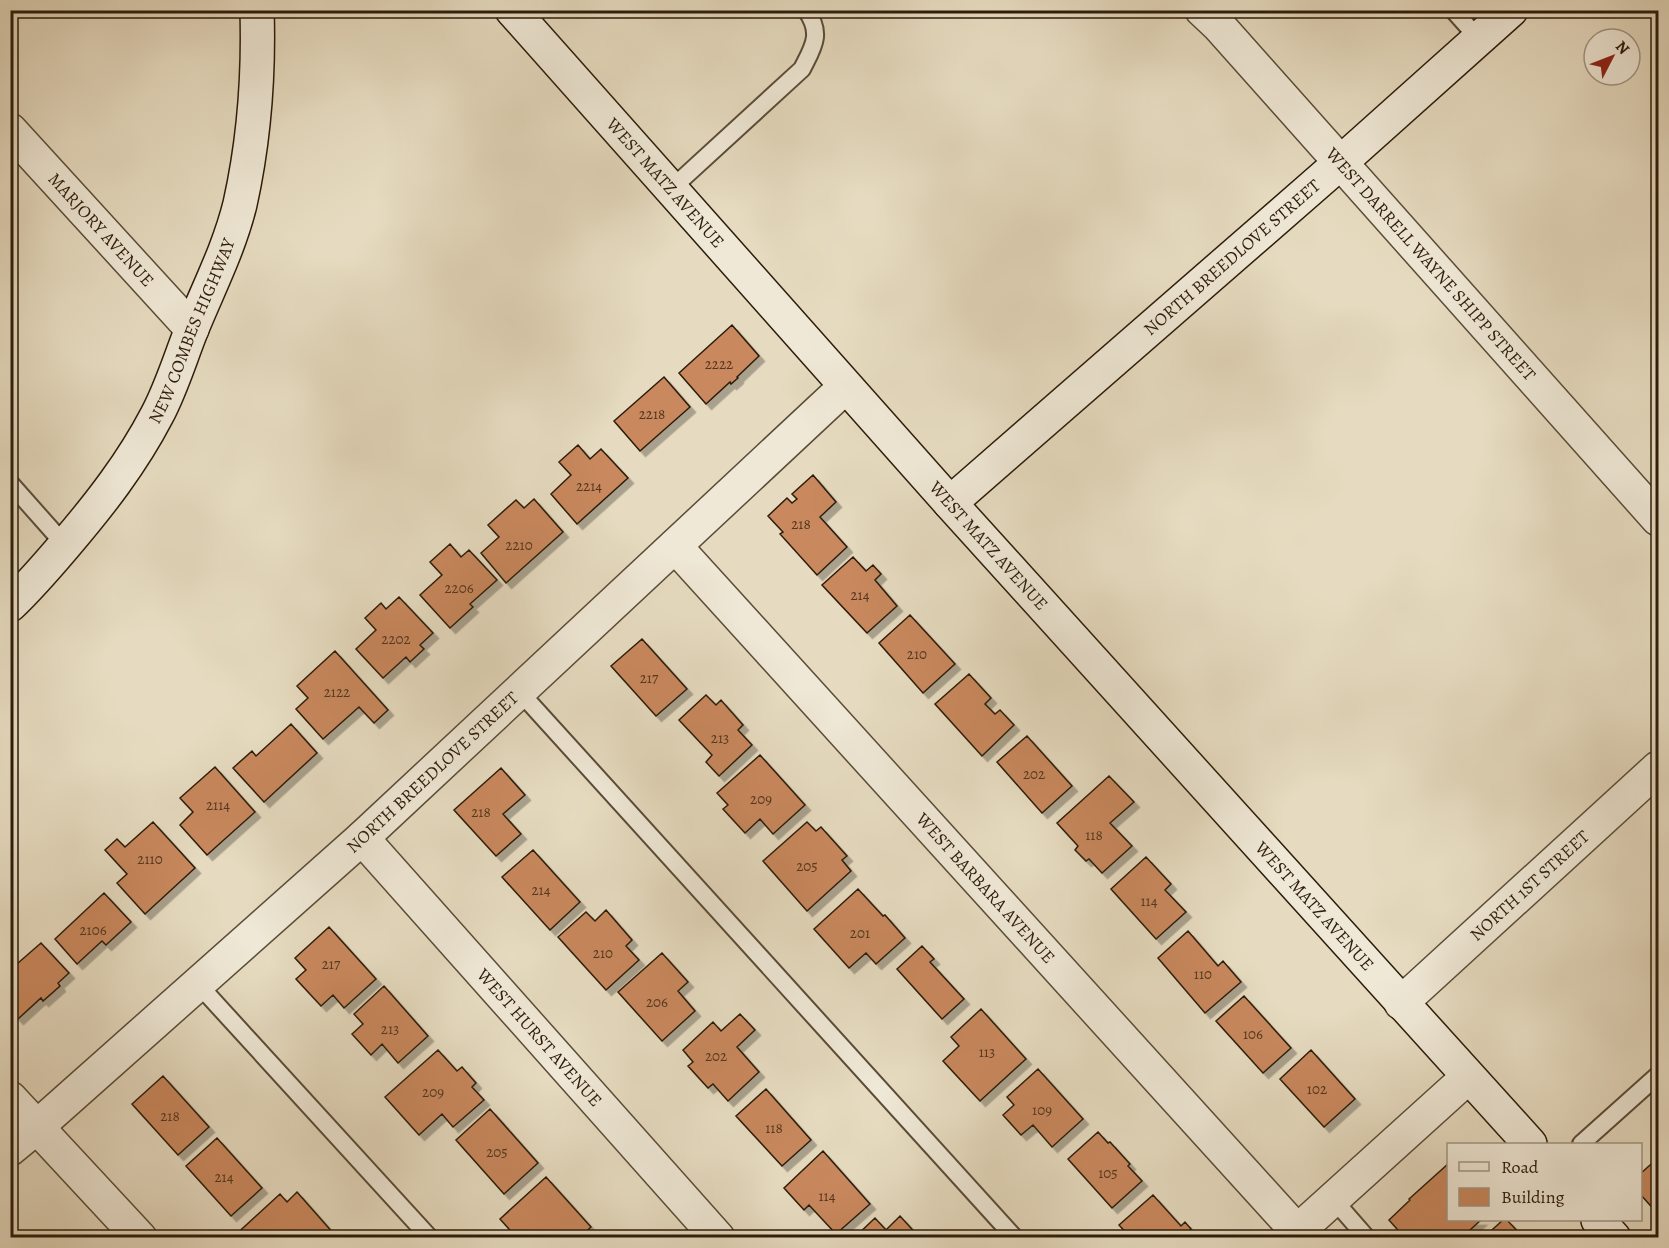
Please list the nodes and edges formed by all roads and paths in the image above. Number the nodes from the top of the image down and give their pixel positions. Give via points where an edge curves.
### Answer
1 (257, 10) edge
2 (512, 10) edge
3 (807, 10) edge
4 (1202, 10) edge
5 (1454, 10) edge
6 (1511, 10) edge
7 (1479, 39) junction
8 (10, 130) edge
9 (1340, 163) junction
10 (670, 190) junction
11 (192, 329) junction
12 (845, 387) junction
13 (10, 483) edge
14 (950, 503) junction
15 (1659, 519) edge
16 (65, 545) junction
17 (675, 546) junction
18 (10, 605) edge
19 (519, 691) junction
20 (1659, 768) edge
21 (362, 838) junction
22 (198, 984) junction
23 (1401, 1003) junction
24 (1659, 1075) edge
25 (1468, 1077) junction
26 (10, 1098) edge
27 (38, 1126) junction
28 (1529, 1143) edge
29 (1582, 1143) edge
30 (10, 1149) edge
31 (1333, 1199) junction
32 (1599, 1221) edge
33 (1294, 1234) edge
34 (140, 1238) edge
35 (430, 1238) edge
36 (718, 1238) edge
37 (1015, 1238) edge
38 (1367, 1238) edge
39 (1614, 1238) edge

1 - 11 street, NEW COMBES HIGHWAY via 256,96 240,205 222,260
2 - 10 street, WEST MATZ AVENUE
3 - 10 lane via 814,21 815,43 802,69
4 - 9 street, WEST DARRELL WAYNE SHIPP STREET
5 - 7 lane
6 - 7 street, NORTH BREEDLOVE STREET
7 - 9 street, NORTH BREEDLOVE STREET
8 - 11 street, MARJORY AVENUE
9 - 14 street, NORTH BREEDLOVE STREET
9 - 15 street, WEST DARRELL WAYNE SHIPP STREET
10 - 12 street, WEST MATZ AVENUE
11 - 16 street, NEW COMBES HIGHWAY via 158,414 99,506
12 - 14 street, WEST MATZ AVENUE
12 - 17 street, NORTH BREEDLOVE STREET
13 - 16 lane
14 - 23 street, WEST MATZ AVENUE
16 - 18 street, NEW COMBES HIGHWAY
17 - 19 street, NORTH BREEDLOVE STREET
17 - 33 street, WEST BARBARA AVENUE
19 - 21 street, NORTH BREEDLOVE STREET
19 - 37 lane
20 - 23 street, NORTH 1ST STREET
21 - 22 street, NORTH BREEDLOVE STREET
21 - 36 street, WEST HURST AVENUE
22 - 27 street, NORTH BREEDLOVE STREET
22 - 35 lane
23 - 25 street, WEST MATZ AVENUE
24 - 29 lane
25 - 28 street, WEST MATZ AVENUE
25 - 31 street
26 - 27 street
27 - 30 street, NORTH BREEDLOVE STREET
27 - 34 street
31 - 33 street
31 - 38 lane
32 - 39 street

